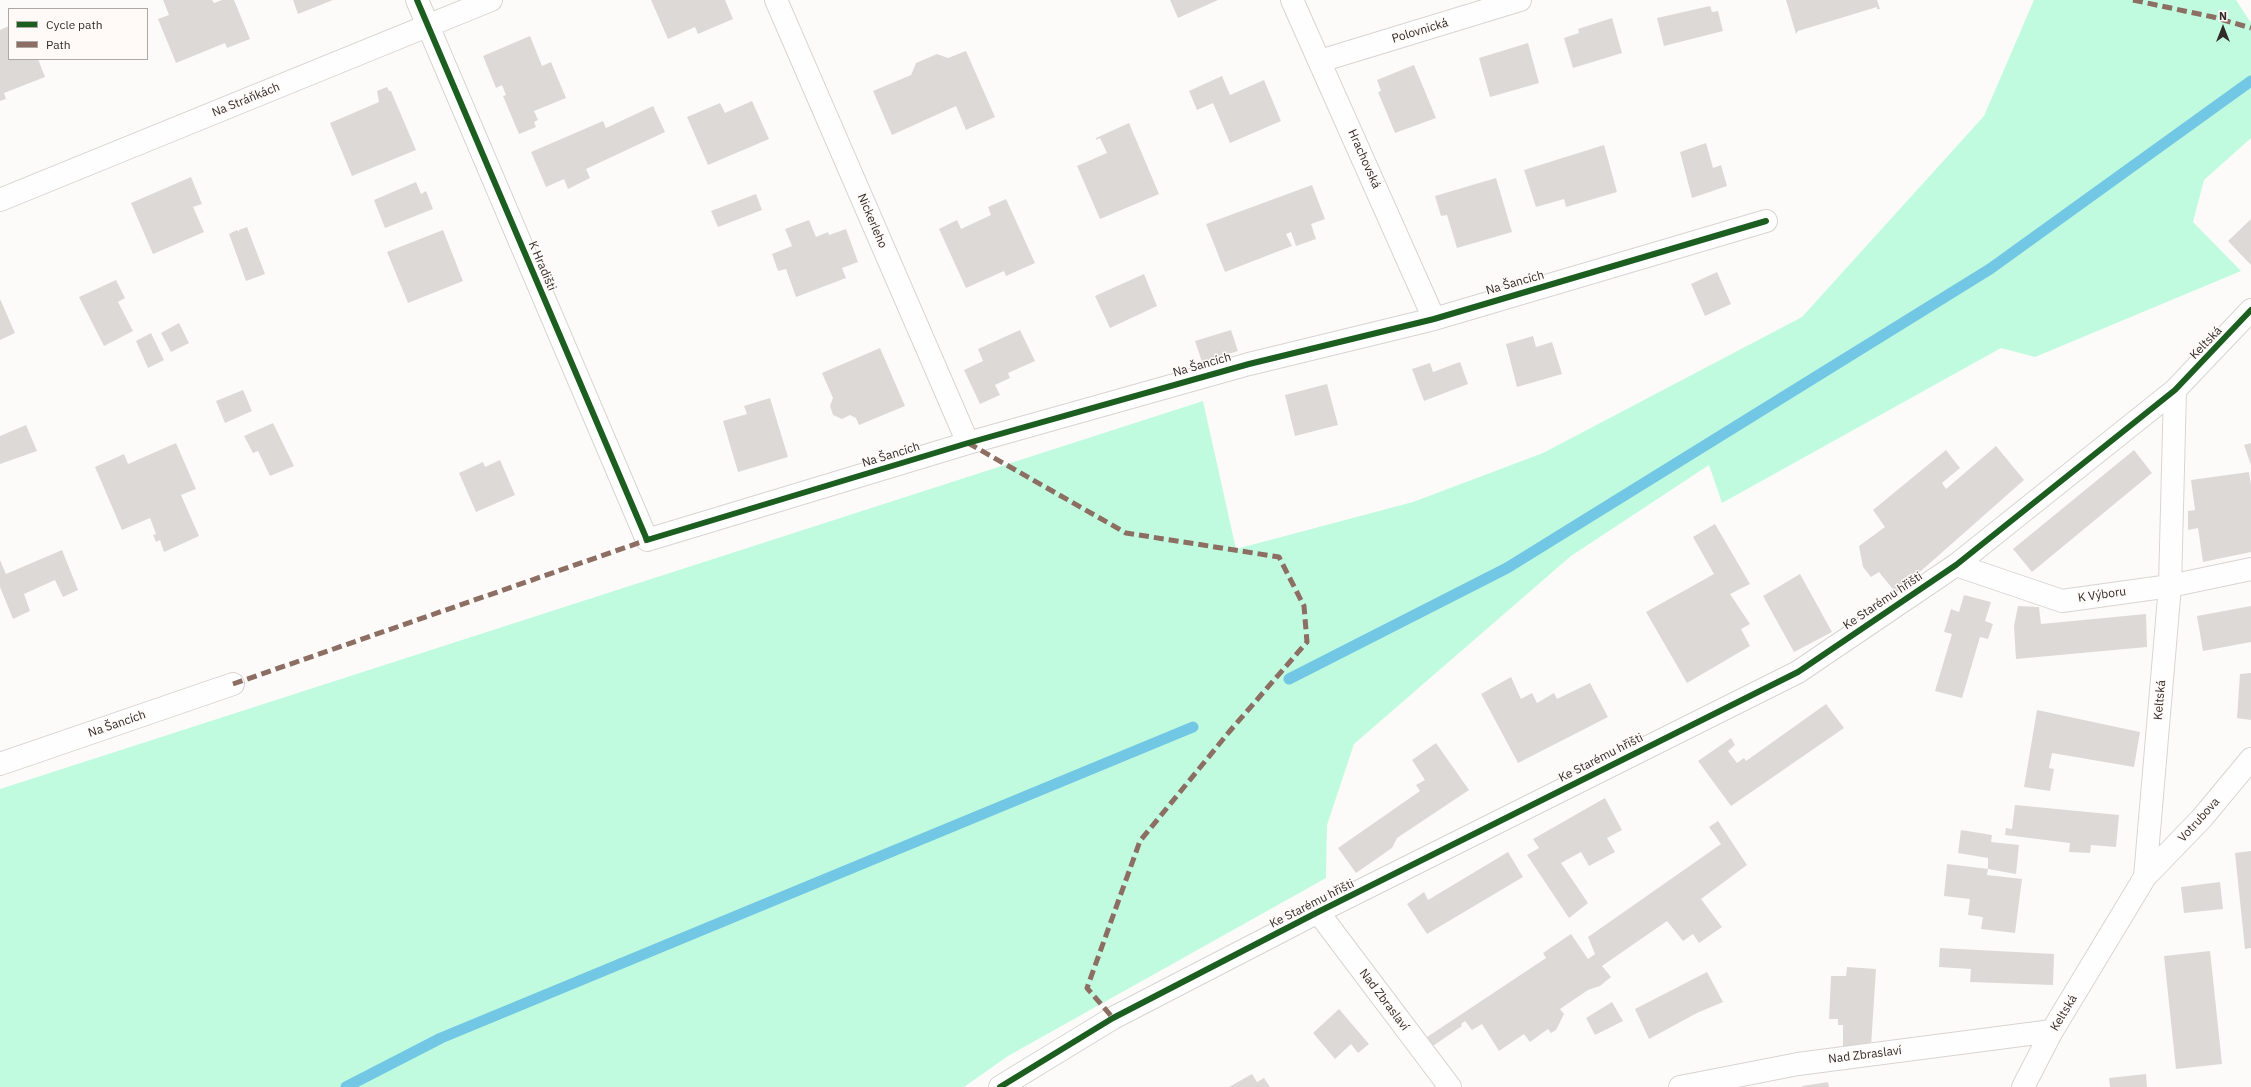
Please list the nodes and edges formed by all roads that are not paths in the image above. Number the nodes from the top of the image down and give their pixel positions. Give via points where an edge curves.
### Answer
1 (417, 0) edge
2 (491, 0) edge
3 (776, 0) edge
4 (1292, 0) edge
5 (1520, 0) edge
6 (426, 26) junction
7 (1320, 61) junction
8 (0, 200) edge
9 (1766, 221) dead end
10 (2251, 310) edge
11 (1434, 319) junction
12 (2175, 390) junction
13 (968, 443) junction
14 (647, 540) joint
15 (1956, 565) junction
16 (2251, 569) edge
17 (2170, 586) junction
18 (233, 684) dead end
19 (2251, 759) edge
20 (0, 764) edge
21 (2145, 877) junction
22 (1318, 912) junction
23 (2052, 1031) junction
24 (1000, 1087) edge
25 (1450, 1087) edge
26 (1680, 1087) edge
27 (2023, 1087) edge

1 - 6 street, K Hradišti
2 - 6 street, Na Stráňkách
3 - 13 street, Nickerleho
4 - 7 street, Hrachovská
5 - 7 street, Polovnická
6 - 8 street, Na Stráňkách
6 - 14 street, K Hradišti
7 - 11 street, Hrachovská
9 - 11 street, Na Šancích
10 - 12 street, Keltská
11 - 13 street, Na Šancích via 1249,364
12 - 15 street, Ke Starému hřišti
12 - 17 street, Keltská
13 - 14 street, Na Šancích
15 - 17 street, K Výboru via 2062,600
15 - 22 street, Ke Starému hřišti via 1798,672
16 - 17 street, K Výboru
17 - 21 street, Keltská
18 - 20 street, Na Šancích
19 - 21 street, Votrubova via 2202,818
21 - 23 street, Keltská
22 - 24 street, Ke Starému hřišti via 1113,1018
22 - 25 street, Nad Zbraslaví
23 - 26 street, Nad Zbraslaví via 1798,1064
23 - 27 street, Keltská

